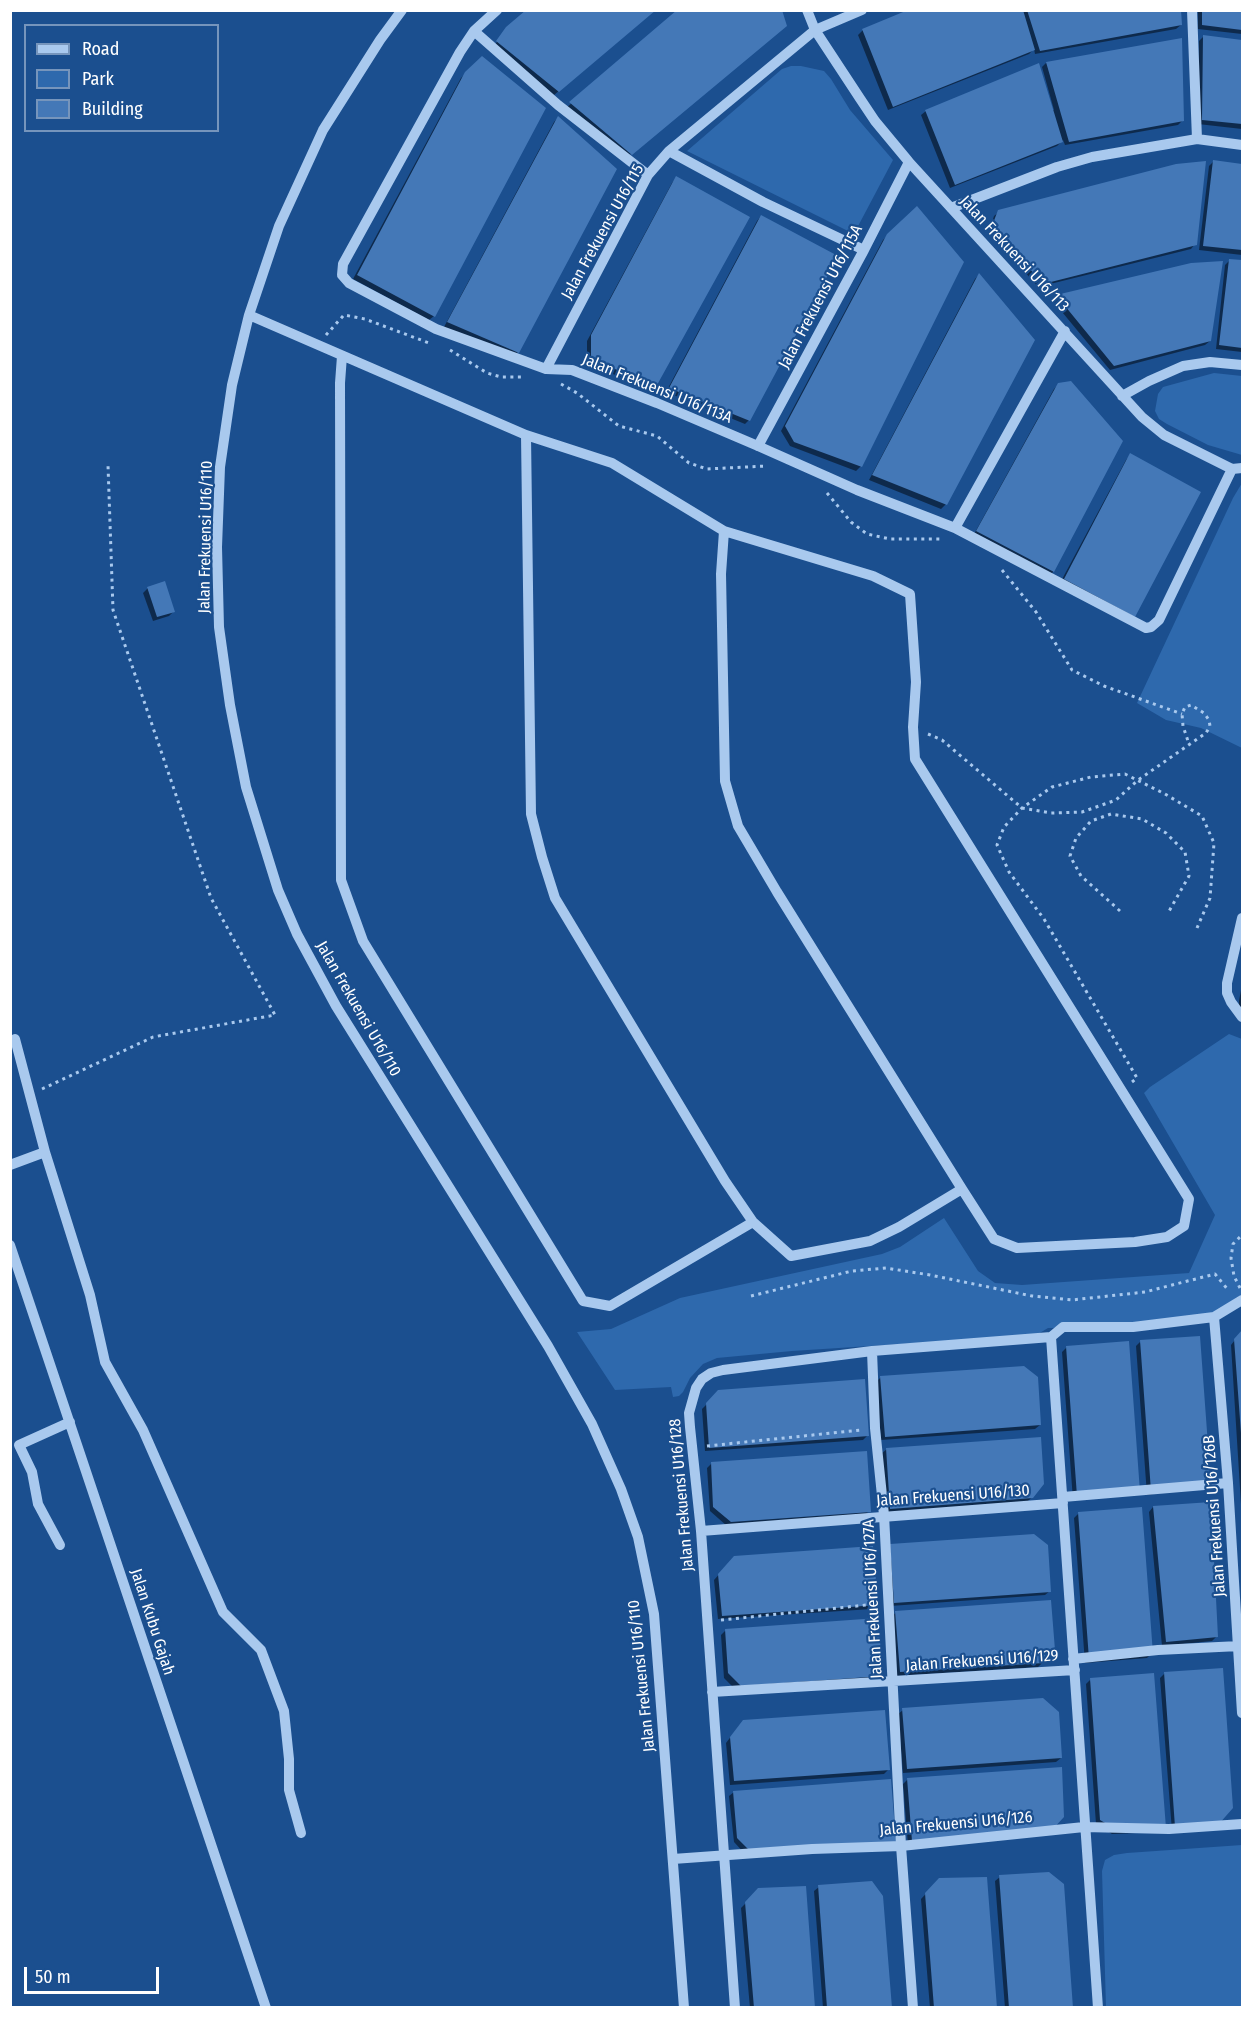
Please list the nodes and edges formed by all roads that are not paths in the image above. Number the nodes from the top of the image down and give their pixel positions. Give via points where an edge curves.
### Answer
1 (402, 10) edge
2 (497, 10) edge
3 (807, 10) edge
4 (862, 10) edge
5 (1192, 10) edge
6 (814, 30) junction
7 (474, 32) junction
8 (1197, 139) junction
9 (1242, 145) edge
10 (669, 151) junction
11 (909, 162) junction
12 (648, 176) junction
13 (951, 208) junction
14 (864, 250) junction
15 (249, 315) junction
16 (1065, 331) junction
17 (342, 356) junction
18 (1242, 365) edge
19 (546, 369) junction
20 (1122, 396) junction
21 (526, 435) junction
22 (758, 446) junction
23 (1237, 468) edge
24 (955, 528) junction
25 (724, 531) junction
26 (1242, 918) edge
27 (1242, 1017) edge
28 (15, 1039) dead end
29 (45, 1152) junction
30 (10, 1165) edge
31 (962, 1189) junction
32 (753, 1222) junction
33 (10, 1245) edge
34 (1241, 1298) edge
35 (1214, 1317) junction
36 (1051, 1337) junction
37 (872, 1351) junction
38 (70, 1422) junction
39 (15, 1446) edge
40 (1228, 1483) junction
41 (1063, 1500) junction
42 (884, 1515) junction
43 (701, 1531) junction
44 (60, 1545) dead end
45 (1238, 1574) edge
46 (1239, 1646) junction
47 (1074, 1664) junction
48 (892, 1682) junction
49 (711, 1692) junction
50 (1242, 1713) edge
51 (1242, 1824) edge
52 (1084, 1827) junction
53 (301, 1833) dead end
54 (901, 1846) junction
55 (723, 1856) junction
56 (673, 1859) junction
57 (266, 2007) edge
58 (684, 2007) edge
59 (735, 2007) edge
60 (913, 2007) edge
61 (1098, 2007) edge

1 - 15 street, Jalan Frekuensi U16/110 via 323,130 279,226
2 - 7 street, Jalan Frekuensi U16/113A
3 - 6 street, Jalan Frekuensi U16/113
4 - 6 street, Jalan Frekuensi U16/115
5 - 8 street
6 - 10 street, Jalan Frekuensi U16/115
6 - 11 street, Jalan Frekuensi U16/113
7 - 12 street
7 - 19 street, Jalan Frekuensi U16/113A via 343,264 342,275 349,283 436,329
8 - 9 street
8 - 13 street via 1092,157
10 - 12 street, Jalan Frekuensi U16/115
10 - 14 street
11 - 13 street, Jalan Frekuensi U16/113
11 - 14 street, Jalan Frekuensi U16/115A
12 - 19 street, Jalan Frekuensi U16/115
13 - 16 street, Jalan Frekuensi U16/113
14 - 22 street, Jalan Frekuensi U16/115A
15 - 17 street
15 - 56 street, Jalan Frekuensi U16/110 via 232,385 220,467 217,547 219,627 246,787 278,890 297,934 336,1006 548,1346 592,1424 621,1489 638,1537 654,1614
16 - 20 street, Jalan Frekuensi U16/113
16 - 24 street
17 - 21 street
17 - 32 street via 341,880 363,941 583,1301 610,1306
18 - 20 street via 1210,362 1183,366
19 - 22 street, Jalan Frekuensi U16/113A via 572,370
20 - 23 street, Jalan Frekuensi U16/113 via 1164,435
21 - 25 street via 612,462
21 - 32 street via 531,814 542,857 555,898
22 - 24 street, Jalan Frekuensi U16/113A
23 - 24 street, Jalan Frekuensi U16/113A via 1159,620 1151,627 1141,627
25 - 31 street via 721,574 725,782 738,826
25 - 31 street via 873,576 910,594 916,682 915,759 1189,1199 1184,1226 1167,1237 1017,1248 994,1239
26 - 27 street via 1227,983 1227,993
28 - 29 street
29 - 30 street
29 - 53 street via 90,1295 105,1362 143,1430 224,1612 261,1650 269,1671 284,1711 289,1790
31 - 32 street via 870,1241 791,1256
33 - 38 street, Jalan Kubu Gajah
34 - 35 street
35 - 36 street, Jalan Frekuensi U16/128 via 1133,1327 1063,1327
35 - 40 street, Jalan Frekuensi U16/126B
36 - 37 street, Jalan Frekuensi U16/128
36 - 41 street
37 - 42 street, Jalan Frekuensi U16/127A
37 - 43 street, Jalan Frekuensi U16/128 via 723,1370 702,1379 692,1399 689,1420
38 - 39 street
38 - 57 street, Jalan Kubu Gajah
39 - 44 street via 32,1472 38,1504
40 - 41 street, Jalan Frekuensi U16/130
40 - 45 street, Jalan Frekuensi U16/126B
41 - 42 street, Jalan Frekuensi U16/130
41 - 47 street
42 - 43 street, Jalan Frekuensi U16/130
42 - 48 street, Jalan Frekuensi U16/127A
43 - 49 street, Jalan Frekuensi U16/128
45 - 46 street, Jalan Frekuensi U16/126B
46 - 47 street, Jalan Frekuensi U16/129 via 1158,1650
46 - 50 street, Jalan Frekuensi U16/126B
47 - 48 street, Jalan Frekuensi U16/129
47 - 52 street
48 - 49 street, Jalan Frekuensi U16/129
48 - 54 street, Jalan Frekuensi U16/127A
49 - 55 street, Jalan Frekuensi U16/128
51 - 52 street, Jalan Frekuensi U16/126 via 1169,1829
52 - 54 street, Jalan Frekuensi U16/126
52 - 61 street
54 - 55 street, Jalan Frekuensi U16/126
54 - 60 street, Jalan Frekuensi U16/127A
55 - 56 street, Jalan Frekuensi U16/126
55 - 59 street, Jalan Frekuensi U16/128
56 - 58 street, Jalan Frekuensi U16/110

